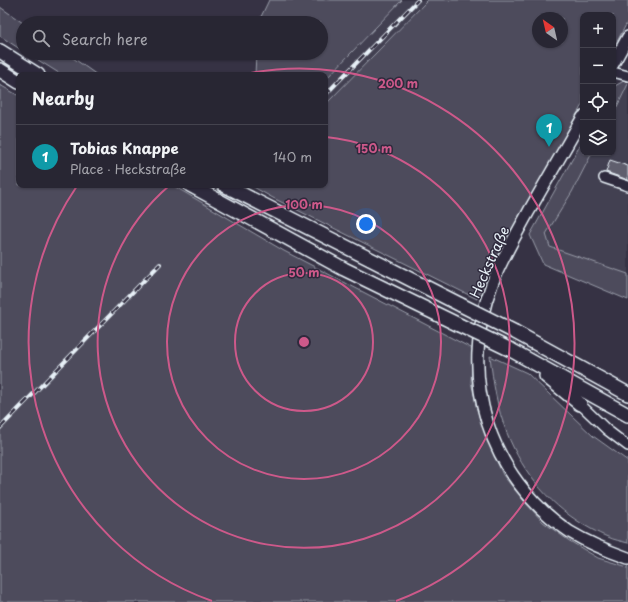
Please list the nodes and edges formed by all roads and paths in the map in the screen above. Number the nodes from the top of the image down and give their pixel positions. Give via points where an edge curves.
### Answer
1 (628, 37) edge
2 (0, 51) edge
3 (616, 59) edge
4 (0, 70) edge
5 (33, 72) edge
6 (616, 73) edge
7 (628, 76) edge
8 (16, 80) edge
9 (581, 120) edge
10 (604, 178) dead end
11 (628, 186) edge
12 (196, 188) edge
13 (230, 188) edge
14 (527, 359) junction
15 (628, 394) edge
16 (580, 404) joint
17 (628, 415) edge
18 (628, 446) edge
19 (628, 558) edge

1 - 3 main road
2 - 5 highway
4 - 8 highway
6 - 7 lane
9 - 19 main road, Heckstraße via 518,231 492,283 480,329 478,382 492,438 509,470 527,492 570,532 600,548
10 - 11 lane
12 - 14 highway, bridge via 344,269
13 - 15 highway, bridge via 515,332
14 - 16 highway
14 - 17 highway
16 - 18 lane

